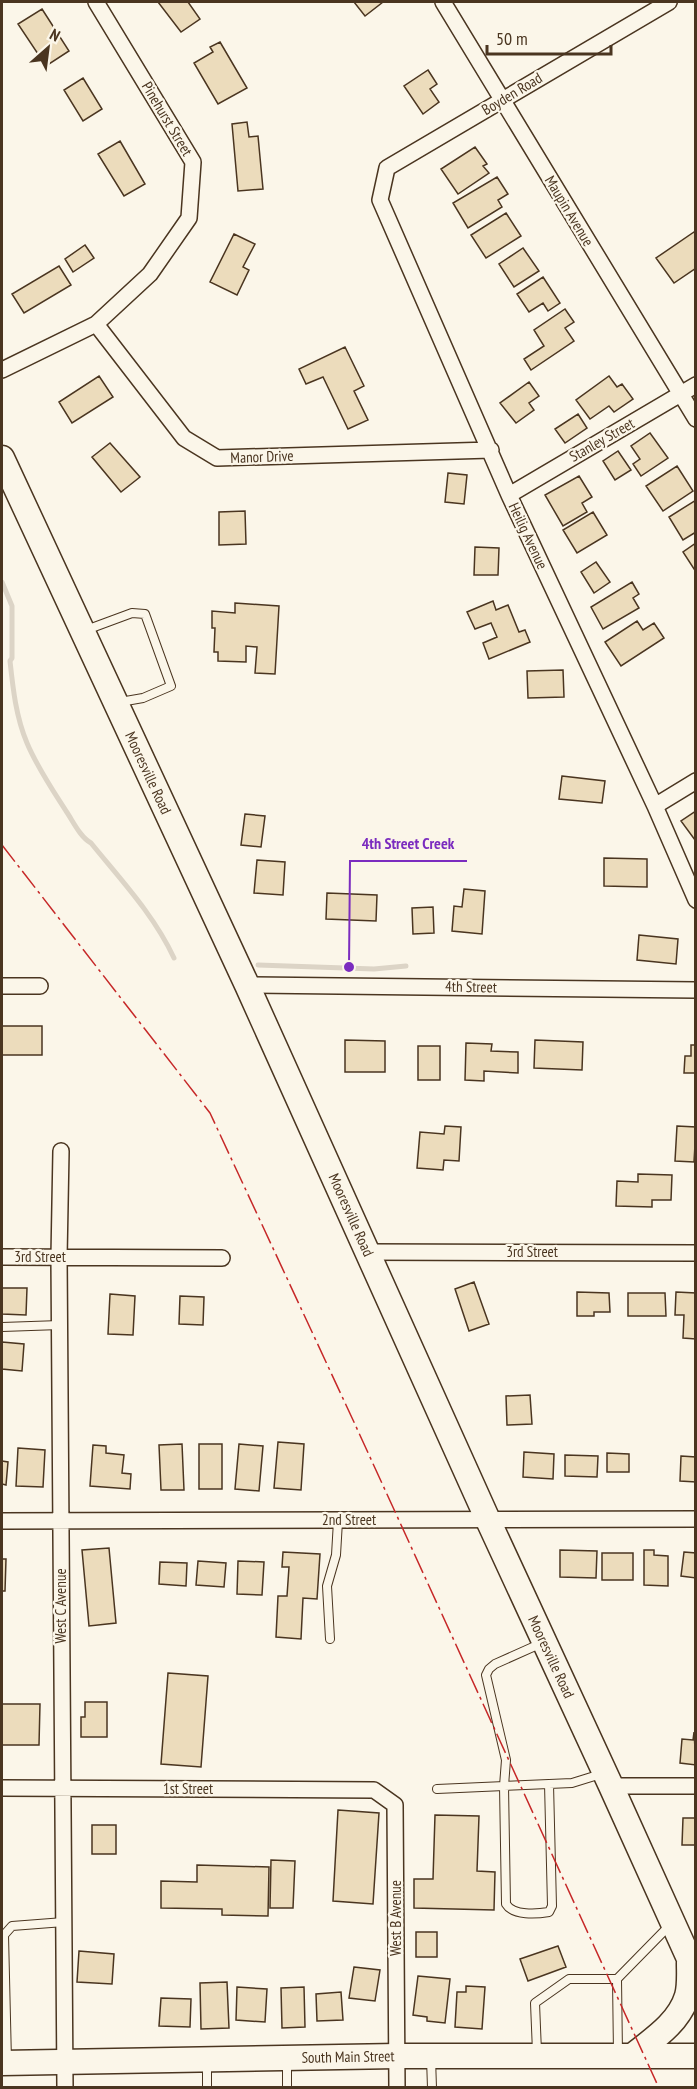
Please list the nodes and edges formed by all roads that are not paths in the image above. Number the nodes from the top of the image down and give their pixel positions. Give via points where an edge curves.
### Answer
1 (96, 2) edge
2 (443, 2) edge
3 (669, 2) edge
4 (501, 100) junction
5 (387, 168) joint
6 (96, 324) junction
7 (2, 370) edge
8 (696, 384) edge
9 (680, 394) junction
10 (696, 419) edge
11 (491, 450) junction
12 (2, 458) edge
13 (509, 495) junction
14 (83, 632) junction
15 (116, 703) junction
16 (696, 781) edge
17 (655, 806) junction
18 (696, 900) edge
19 (247, 985) junction
20 (2, 986) edge
21 (40, 986) dead end
22 (696, 990) edge
23 (61, 1151) dead end
24 (368, 1252) junction
25 (696, 1252) edge
26 (2, 1257) edge
27 (59, 1257) junction
28 (222, 1258) dead end
29 (60, 1325) junction
30 (2, 1327) edge
31 (696, 1519) edge
32 (488, 1520) junction
33 (2, 1521) edge
34 (61, 1521) junction
35 (338, 1521) junction
36 (330, 1639) dead end
37 (544, 1642) junction
38 (608, 1780) junction
39 (549, 1784) junction
40 (504, 1786) junction
41 (696, 1786) edge
42 (2, 1788) edge
43 (62, 1788) junction
44 (437, 1789) dead end
45 (374, 1790) joint
46 (63, 1922) junction
47 (672, 1923) junction
48 (692, 1968) edge
49 (617, 1979) junction
50 (397, 2056) junction
51 (431, 2056) junction
52 (537, 2056) junction
53 (625, 2056) junction
54 (696, 2056) edge
55 (288, 2058) junction
56 (207, 2059) junction
57 (65, 2061) junction
58 (4, 2063) edge
59 (65, 2088) edge
60 (207, 2088) edge
61 (287, 2088) edge
62 (397, 2088) edge
63 (432, 2088) edge

1 - 6 street, Pinehurst Street via 193,162 189,218 150,274
2 - 4 street, Maupin Avenue
3 - 4 street, Boyden Road
4 - 5 street, Boyden Road
4 - 9 street, Maupin Avenue
5 - 11 street, Heilig Avenue via 380,200
6 - 7 street, Pinehurst Street
6 - 11 street, Manor Drive via 184,438 217,458
8 - 9 street, Stanley Street
9 - 10 street, Maupin Avenue
9 - 13 street, Stanley Street
11 - 13 street, Heilig Avenue
12 - 14 main road, Mooresville Road
13 - 17 street, Heilig Avenue
14 - 15 main road, Mooresville Road
14 - 15 lane via 132,613 145,614 171,686 143,698
15 - 19 main road, Mooresville Road
16 - 17 street
17 - 18 street, Heilig Avenue
19 - 22 street, 4th Street
19 - 24 main road, Mooresville Road
20 - 21 street
23 - 27 street, West C Avenue
24 - 25 street, 3rd Street
24 - 32 main road, Mooresville Road
26 - 27 street, 3rd Street
27 - 28 street, 3rd Street
27 - 29 street, West C Avenue
29 - 30 lane
29 - 34 street, West C Avenue
31 - 32 street, 2nd Street
32 - 35 street, 2nd Street
32 - 37 main road, Mooresville Road
33 - 34 street, 2nd Street
34 - 35 street, 2nd Street
34 - 43 street, West C Avenue
35 - 36 lane via 336,1555 327,1586
37 - 38 main road, Mooresville Road
37 - 40 lane via 495,1664 486,1675 506,1760
38 - 39 lane
38 - 41 street
38 - 47 main road, Mooresville Road
39 - 40 lane
39 - 40 lane via 552,1906 549,1912 542,1913 517,1912 506,1904
40 - 44 lane
42 - 43 street, 1st Street
43 - 45 street, 1st Street
43 - 46 street, West C Avenue
45 - 50 street, West B Avenue via 395,1805
46 - 57 street, West C Avenue
46 - 58 lane via 12,1926 4,1935
47 - 48 main road, Mooresville Road
47 - 49 lane
48 - 53 main road via 687,1996 668,2027
49 - 52 lane via 569,1979 535,2003
49 - 53 lane
50 - 51 main road, South Main Street
50 - 55 main road, South Main Street
50 - 62 street
51 - 52 main road, South Main Street
51 - 63 lane
52 - 53 main road, South Main Street
53 - 54 main road, South Main Street
55 - 56 main road, South Main Street
55 - 61 lane
56 - 57 main road, South Main Street
56 - 60 lane
57 - 58 main road, South Main Street
57 - 59 street, West C Avenue

